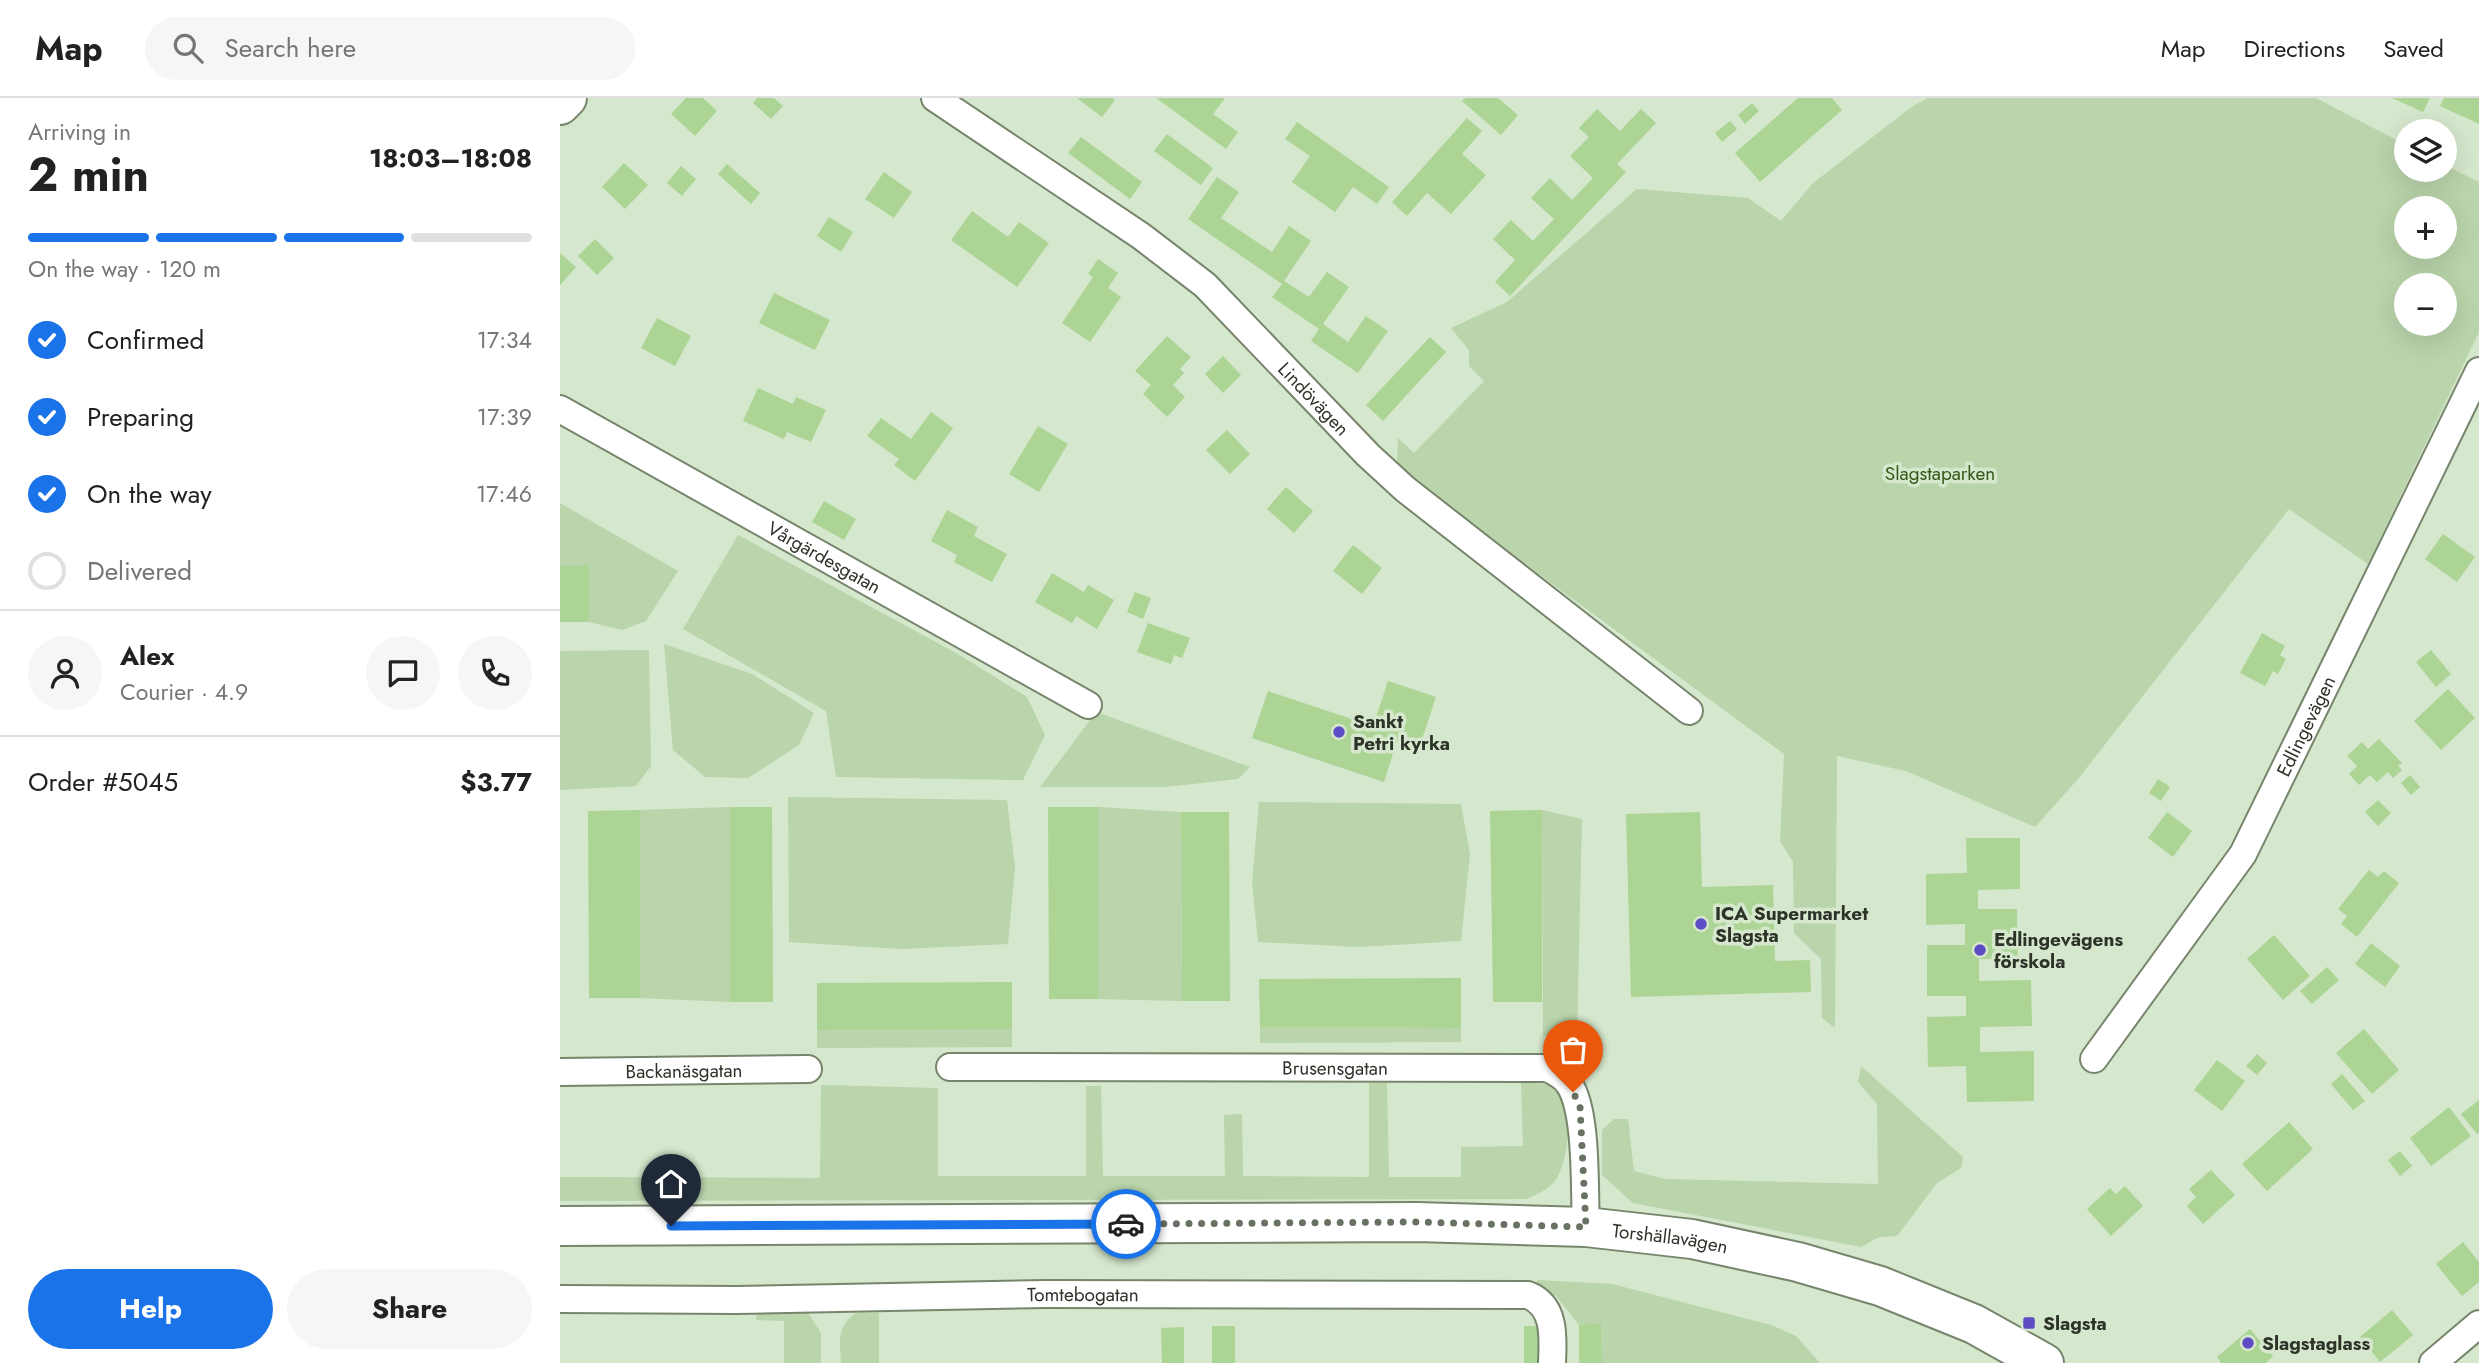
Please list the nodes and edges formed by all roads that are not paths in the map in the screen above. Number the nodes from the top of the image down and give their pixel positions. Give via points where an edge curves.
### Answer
1 (567, 98) edge
2 (935, 98) edge
3 (560, 105) edge
4 (2479, 371) edge
5 (2472, 404) edge
6 (560, 409) edge
7 (1088, 705) dead end
8 (1689, 711) dead end
9 (2094, 1059) dead end
10 (950, 1067) dead end
11 (808, 1069) dead end
12 (560, 1072) edge
13 (560, 1226) edge
14 (1586, 1227) junction
15 (560, 1299) edge
16 (2479, 1324) edge
17 (1552, 1363) edge
18 (2044, 1363) edge
19 (2433, 1363) edge

1 - 3 main road
2 - 8 street, Lindövägen via 1180,264 1230,308 1405,489
4 - 5 street, Edlingevägen
5 - 9 street, Edlingevägen via 2243,854
6 - 7 street, Vårgärdesgatan
10 - 14 street, Brusensgatan via 1547,1068 1569,1083 1580,1106
11 - 12 street, Backanäsgatan
13 - 14 main road, Torshällavägen via 1417,1222
14 - 18 main road, Torshällavägen via 1692,1239 1798,1262 1895,1292 1974,1324
15 - 17 street, Tomtebogatan via 1528,1295 1538,1299 1550,1319
16 - 19 street

